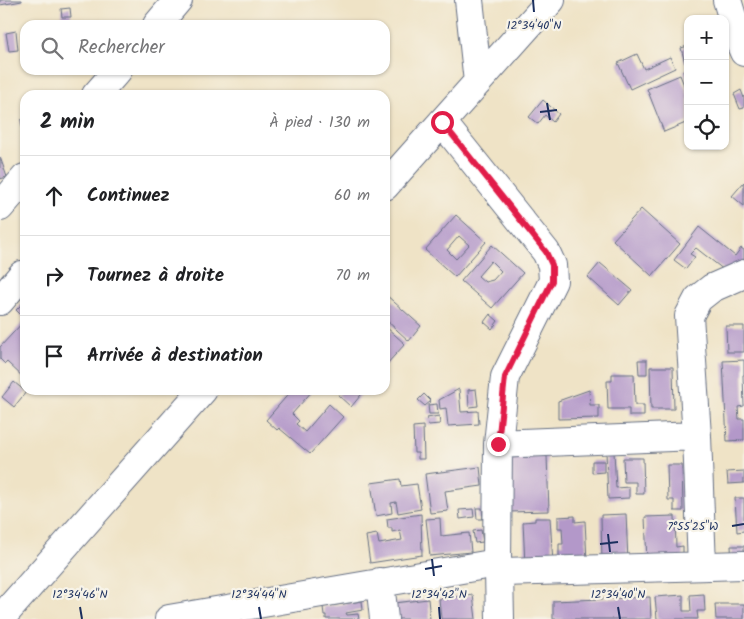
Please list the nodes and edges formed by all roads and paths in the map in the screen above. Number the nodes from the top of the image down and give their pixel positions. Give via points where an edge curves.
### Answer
1 (178, 0) edge
2 (469, 0) edge
3 (551, 0) edge
4 (727, 0) edge
5 (161, 20) edge
6 (743, 46) edge
7 (114, 75) edge
8 (478, 82) junction
9 (100, 90) edge
10 (442, 122) junction
11 (390, 180) edge
12 (20, 184) edge
13 (0, 207) edge
14 (744, 274) edge
15 (16, 277) edge
16 (0, 301) edge
17 (199, 395) edge
18 (697, 436) junction
19 (498, 444) junction
20 (744, 565) edge
21 (702, 566) junction
22 (498, 568) junction
23 (380, 582) junction
24 (268, 611) edge
25 (8, 616) edge
26 (169, 619) edge
27 (384, 619) edge
28 (500, 619) edge

1 - 5 street
2 - 8 street
3 - 8 street
4 - 6 street
7 - 9 street
8 - 10 street
10 - 11 street
10 - 19 street via 546,252 552,265 552,281 505,377
12 - 13 street
14 - 18 street via 712,288 698,299 689,316
15 - 16 street
17 - 25 street
18 - 19 street
18 - 21 street
19 - 22 street
20 - 21 street
21 - 22 street
22 - 23 street
22 - 28 street
23 - 24 street
23 - 27 street
24 - 26 street

